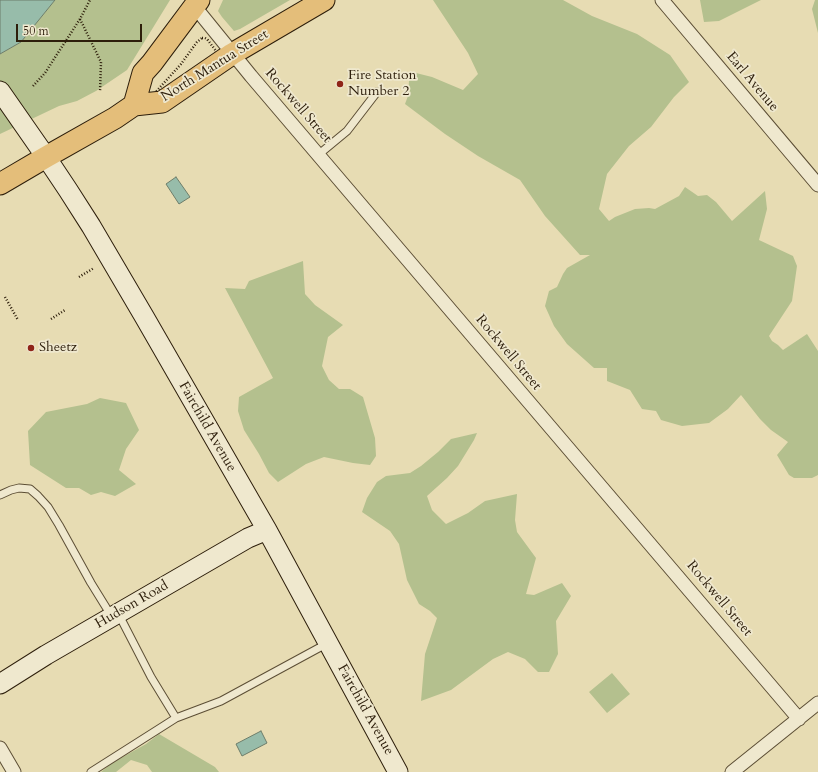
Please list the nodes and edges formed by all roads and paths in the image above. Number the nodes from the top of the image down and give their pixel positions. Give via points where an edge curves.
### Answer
1 (90, 0) edge
2 (324, 0) edge
3 (662, 0) edge
4 (195, 3) edge
5 (80, 19) junction
6 (232, 54) junction
7 (33, 86) dead end
8 (0, 92) edge
9 (100, 92) dead end
10 (377, 92) dead end
11 (134, 105) junction
12 (318, 155) junction
13 (46, 157) junction
14 (0, 184) edge
15 (818, 185) edge
16 (94, 268) dead end
17 (79, 277) dead end
18 (4, 297) dead end
19 (65, 310) dead end
20 (51, 319) dead end
21 (18, 320) dead end
22 (0, 495) edge
23 (267, 530) junction
24 (115, 615) junction
25 (328, 643) junction
26 (0, 684) edge
27 (818, 703) edge
28 (176, 718) junction
29 (799, 718) junction
30 (0, 748) edge
31 (14, 772) edge
32 (91, 772) edge
33 (398, 772) edge
34 (732, 772) edge

1 - 5 path
2 - 6 main road, North Mantua Street
3 - 15 street, Earl Avenue
4 - 6 street, Rockwell Street
4 - 11 main road via 144,73
5 - 7 path via 45,73
5 - 9 path via 101,62
6 - 11 main road, North Mantua Street via 162,102
6 - 12 street, Rockwell Street
8 - 13 main road, Fairchild Avenue
10 - 12 lane via 347,131
11 - 13 main road, North Mantua Street
12 - 29 street, Rockwell Street
13 - 14 main road, North Mantua Street
13 - 23 main road, Fairchild Avenue via 91,226
16 - 17 path
18 - 21 path
19 - 20 path
22 - 24 lane via 20,488 30,490 38,496 59,525 91,583
23 - 24 main road, Hudson Road via 248,538
23 - 25 main road, Fairchild Avenue
24 - 26 main road, Hudson Road via 46,654
24 - 28 lane
25 - 28 lane via 221,701
25 - 33 main road, Fairchild Avenue
27 - 29 street
28 - 32 lane
29 - 34 street
30 - 31 street

